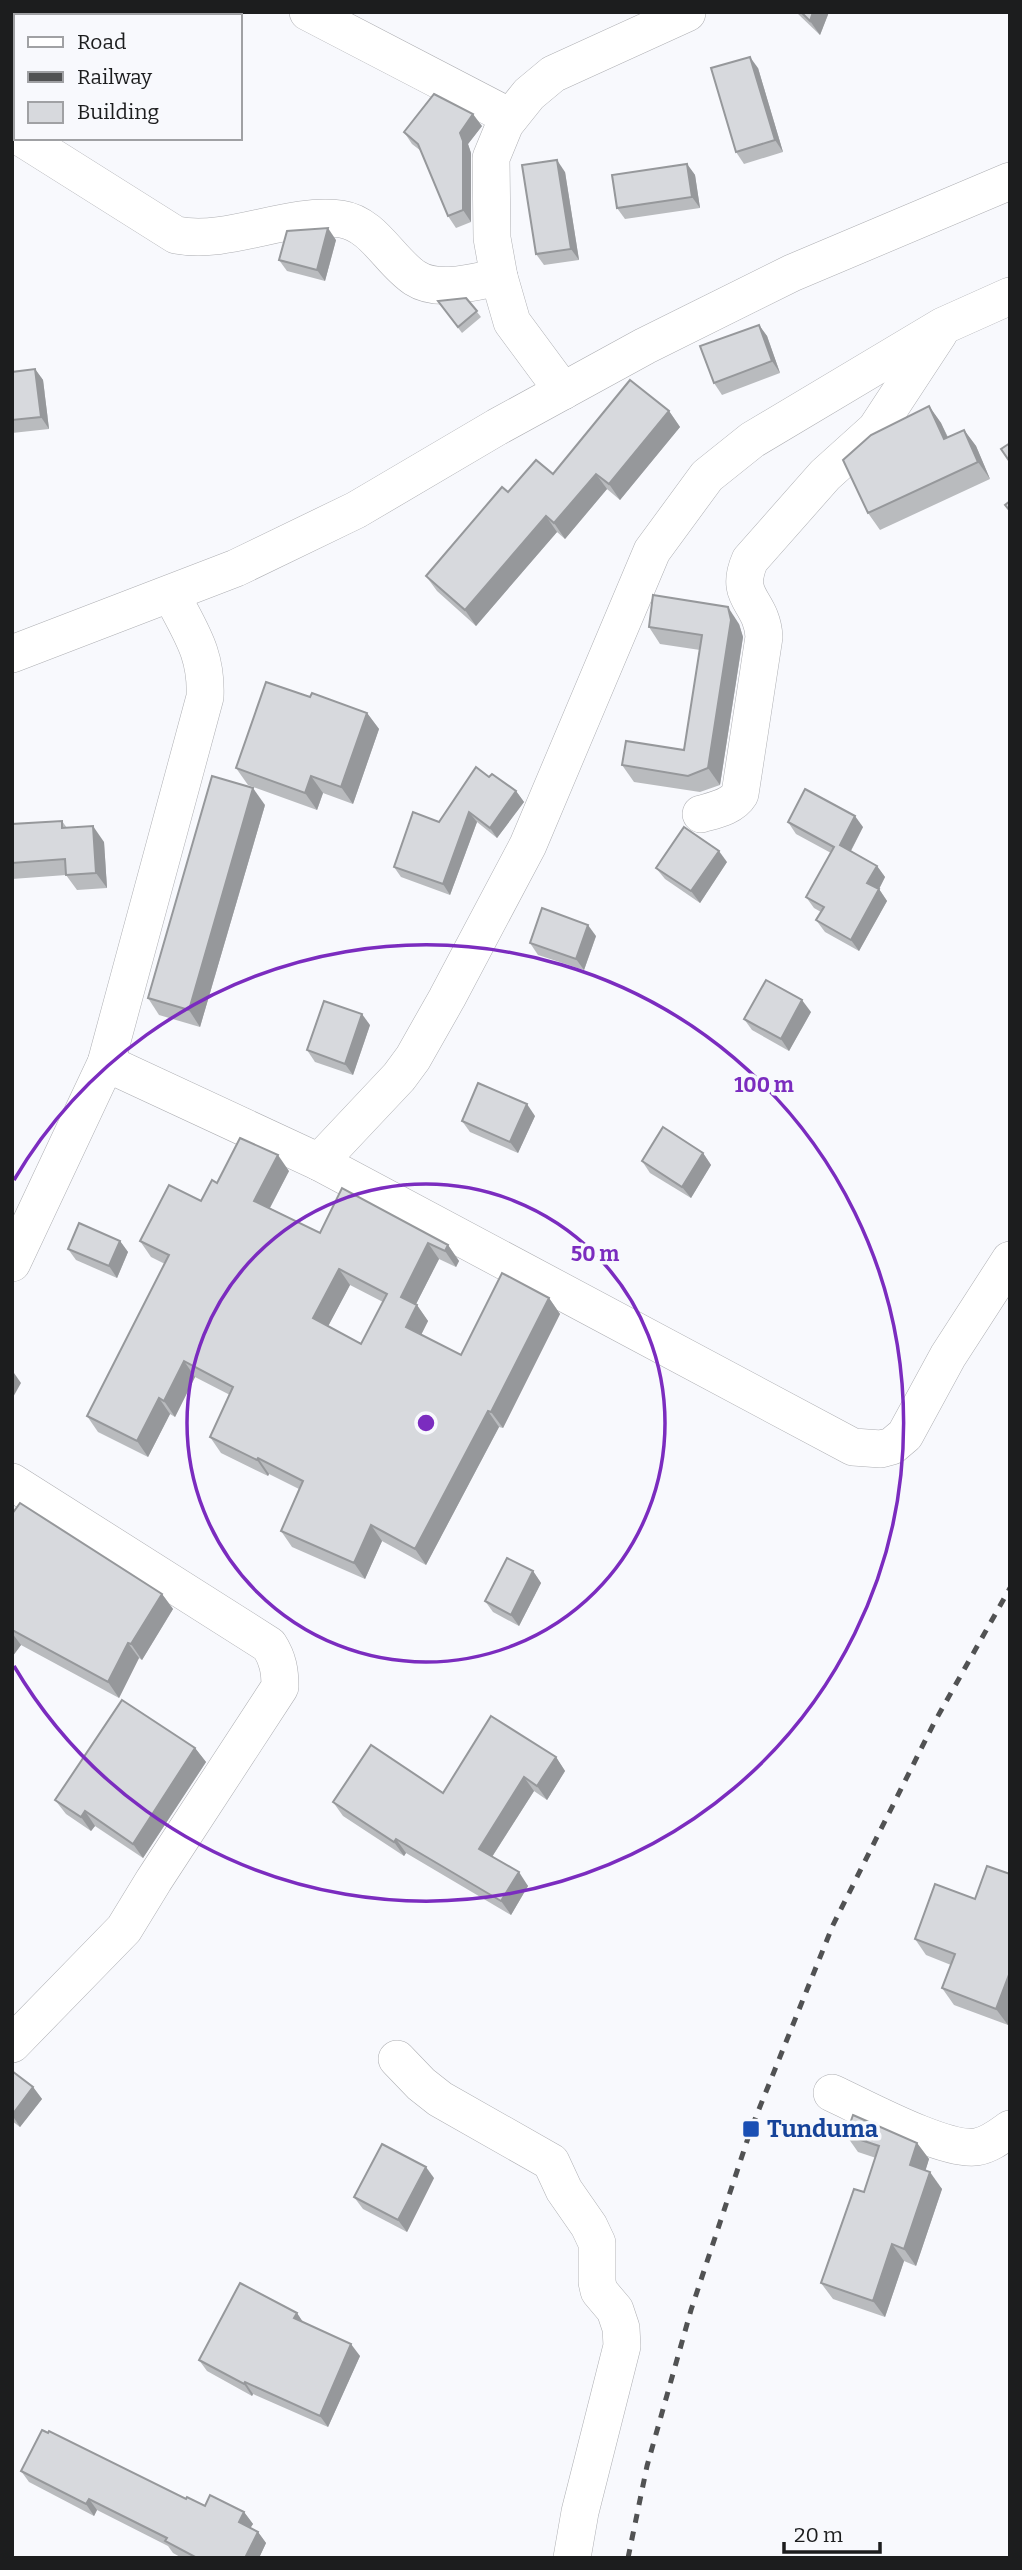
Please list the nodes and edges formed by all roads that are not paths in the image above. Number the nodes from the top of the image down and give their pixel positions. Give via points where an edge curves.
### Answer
1 (308, 12) edge
2 (687, 13) edge
3 (510, 117) junction
4 (25, 140) edge
5 (1010, 181) edge
6 (499, 278) junction
7 (1010, 296) edge
8 (943, 327) junction
9 (562, 391) junction
10 (171, 594) junction
11 (12, 654) edge
12 (701, 814) dead end
13 (106, 1063) junction
14 (318, 1162) junction
15 (1010, 1261) edge
16 (12, 1263) edge
17 (12, 1482) edge
18 (12, 2044) edge
19 (397, 2059) dead end
20 (832, 2094) dead end
21 (1010, 2129) edge
22 (572, 2558) edge

1 - 3 street
2 - 3 street via 552,74
3 - 6 street via 491,158 492,238
4 - 6 street via 176,235 199,238 307,220 342,219 359,225 415,279 455,285
5 - 9 street via 792,273
6 - 9 street via 512,322
7 - 8 street
8 - 12 street via 876,429 825,475 750,560 744,589 762,618 764,637 740,794 727,805
8 - 14 street via 751,440 707,476 679,512 652,551 528,845 447,998 399,1077
9 - 10 street via 356,510
10 - 11 street
10 - 13 street via 202,654 205,697
13 - 14 street
13 - 16 street
14 - 15 street via 853,1447 881,1449 905,1435 947,1356
17 - 18 street via 269,1645 280,1671 280,1687 136,1913
19 - 22 street via 440,2099 551,2162 597,2243 599,2291 615,2310 622,2346
20 - 21 street via 947,2145 978,2146

